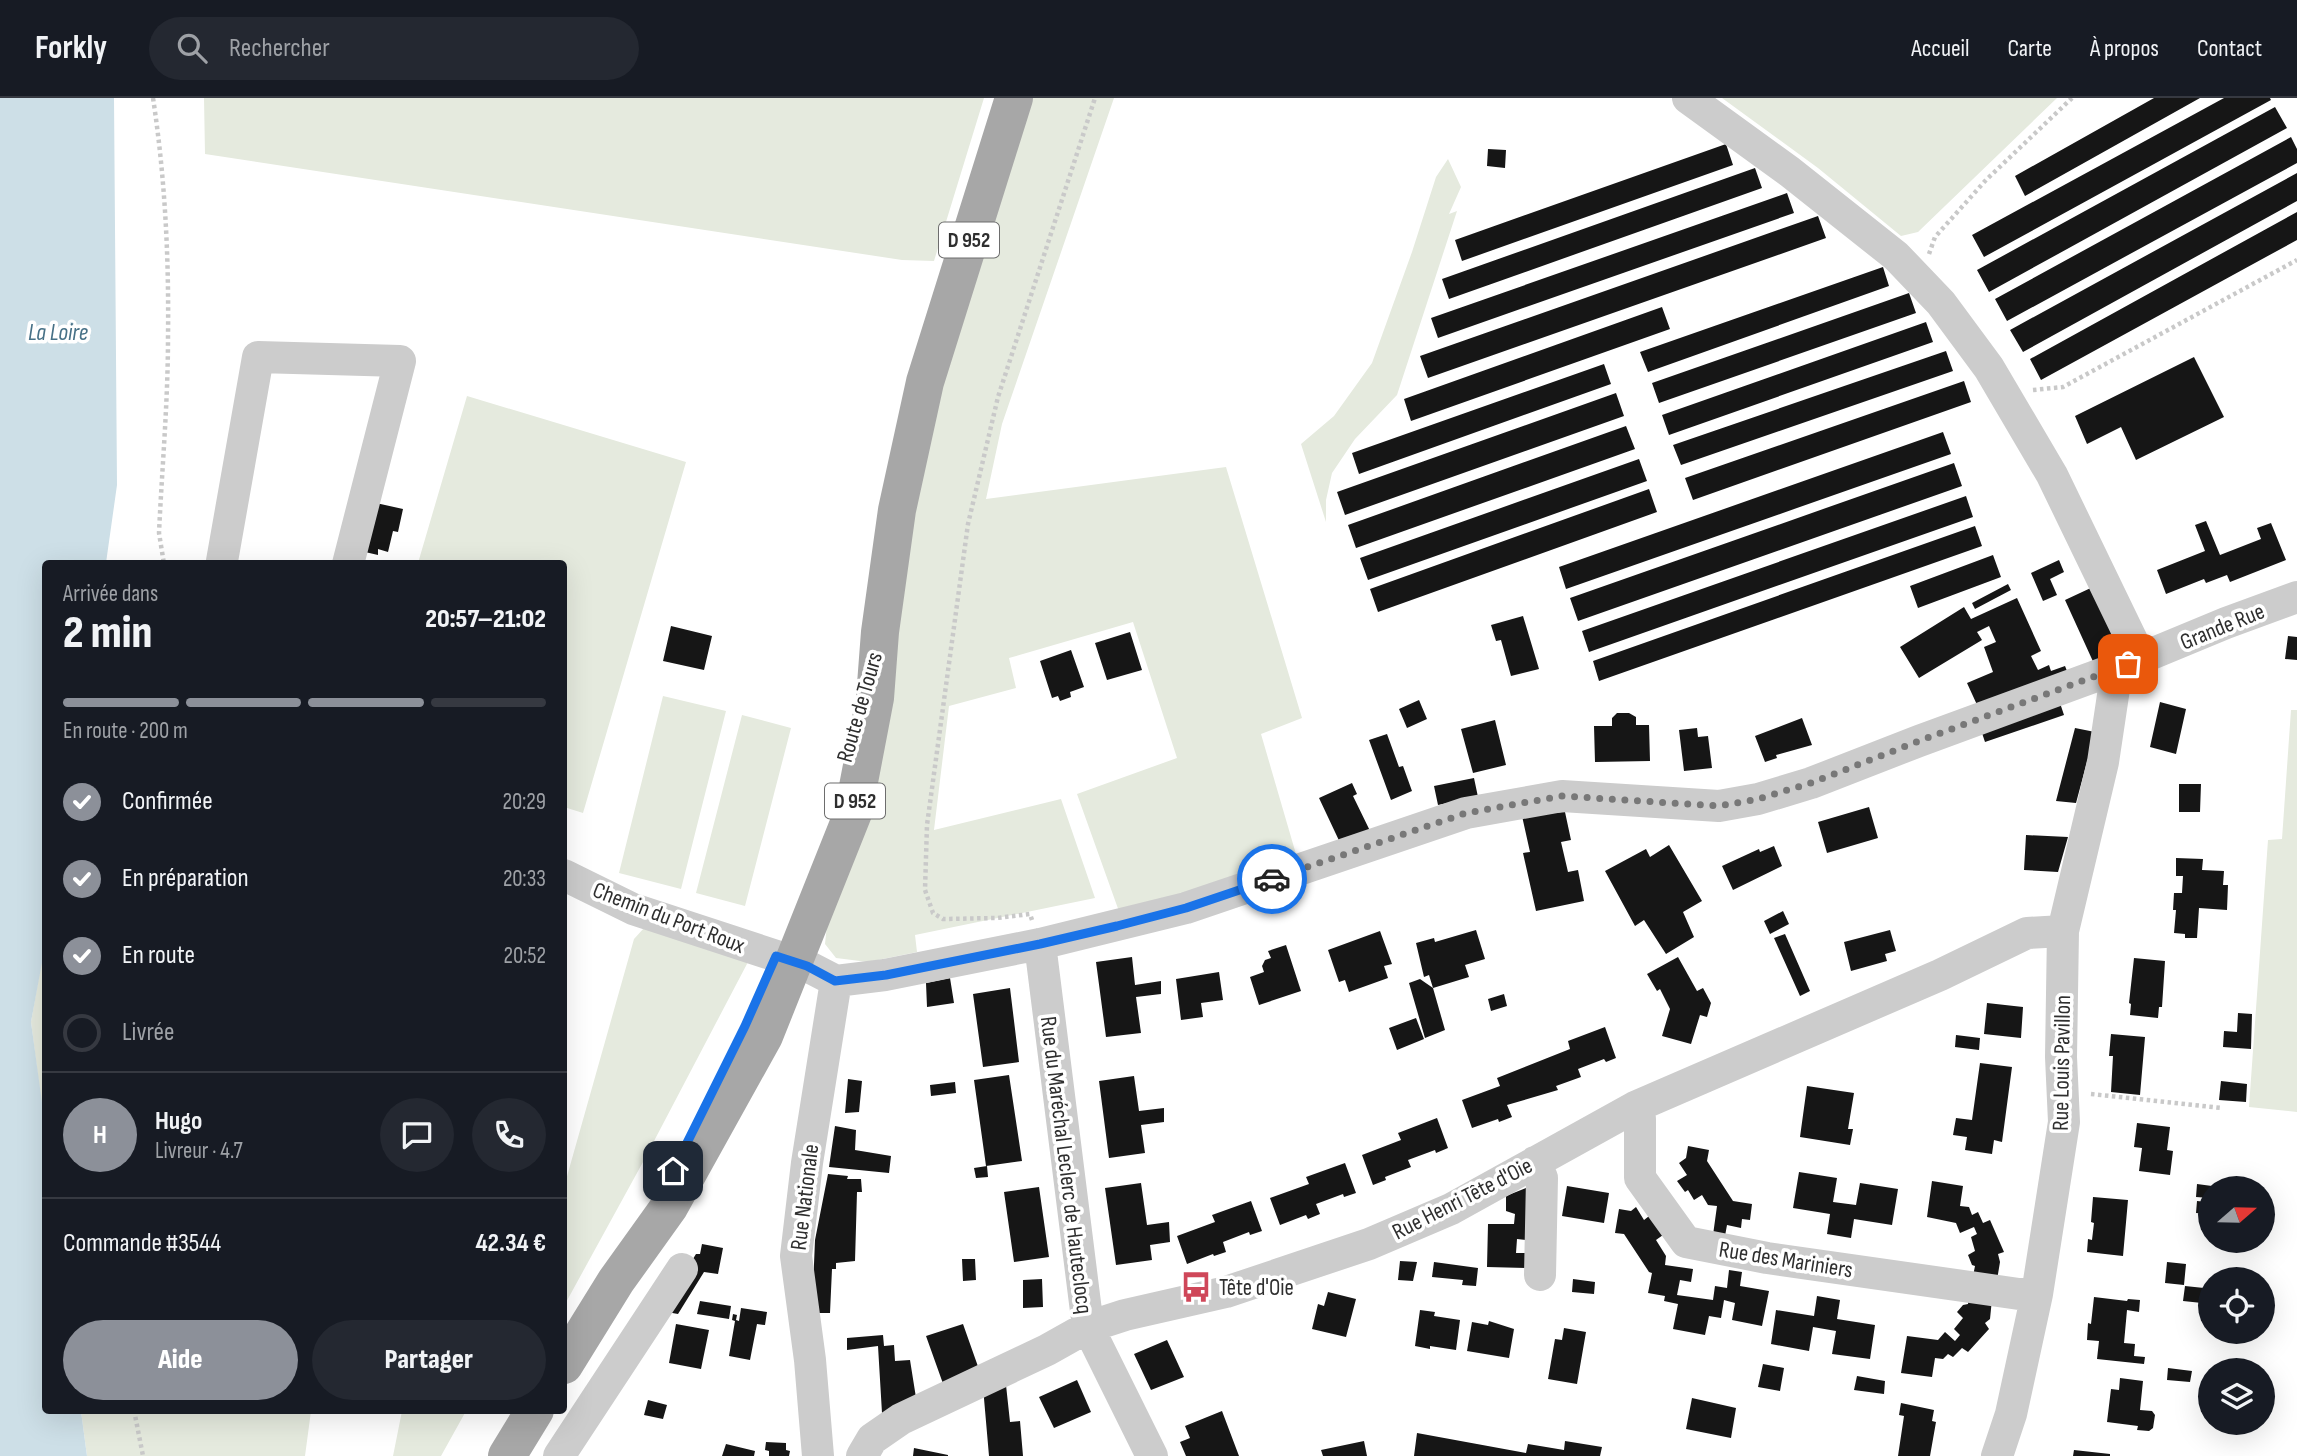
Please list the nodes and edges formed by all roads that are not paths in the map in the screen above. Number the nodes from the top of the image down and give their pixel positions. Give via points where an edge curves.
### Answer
1 (1014, 98) edge
2 (1688, 98) edge
3 (222, 560) edge
4 (349, 560) edge
5 (2297, 597) edge
6 (2128, 664) junction
7 (567, 876) edge
8 (2063, 930) junction
9 (1040, 944) junction
10 (785, 959) junction
11 (835, 981) junction
12 (1634, 1107) junction
13 (1535, 1162) junction
14 (682, 1269) dead end
15 (1540, 1275) dead end
16 (2037, 1294) junction
17 (1088, 1327) junction
18 (567, 1360) edge
19 (533, 1414) edge
20 (507, 1456) edge
21 (559, 1456) edge
22 (818, 1456) edge
23 (862, 1456) edge
24 (1152, 1456) edge
25 (1997, 1456) edge

1 - 10 main road, Route de Tours / D 952 via 925,382 897,510 880,632
2 - 6 street via 1896,256 1941,303 1989,368 2052,475
3 - 4 street via 258,356 400,361
5 - 6 street, Grande Rue
6 - 8 street, Rue Louis Pavillon via 2115,682 2103,762
6 - 9 street, Grande Rue via 1758,799 1719,806 1562,796 1466,813 1186,908
7 - 10 street, Chemin du Port Roux via 633,909
8 - 12 street, Rue Henri Tête d'Oie via 2027,933
8 - 16 street, Rue Louis Pavillon via 2064,1122
9 - 11 street, Grande Rue
9 - 17 street, Rue du Maréchal Leclerc de Hauteclocq
10 - 11 street
10 - 18 main road, Route de Tours / D 952 via 745,1026 617,1281
11 - 22 street, Rue Nationale via 796,1256
12 - 13 street, Rue Henri Tête d'Oie
12 - 16 street, Rue des Mariniers via 1640,1119 1640,1178 1686,1242 1767,1258
13 - 15 street via 1542,1178
13 - 17 street, Rue Henri Tête d'Oie via 1451,1209 1369,1244 1226,1292
14 - 21 street
16 - 25 street, Rue Louis Pavillon via 2011,1414
17 - 23 street, Rue Henri Tête d'Oie via 901,1419 872,1439
17 - 24 street, Rue du Maréchal Leclerc de Hauteclocq
19 - 20 main road

